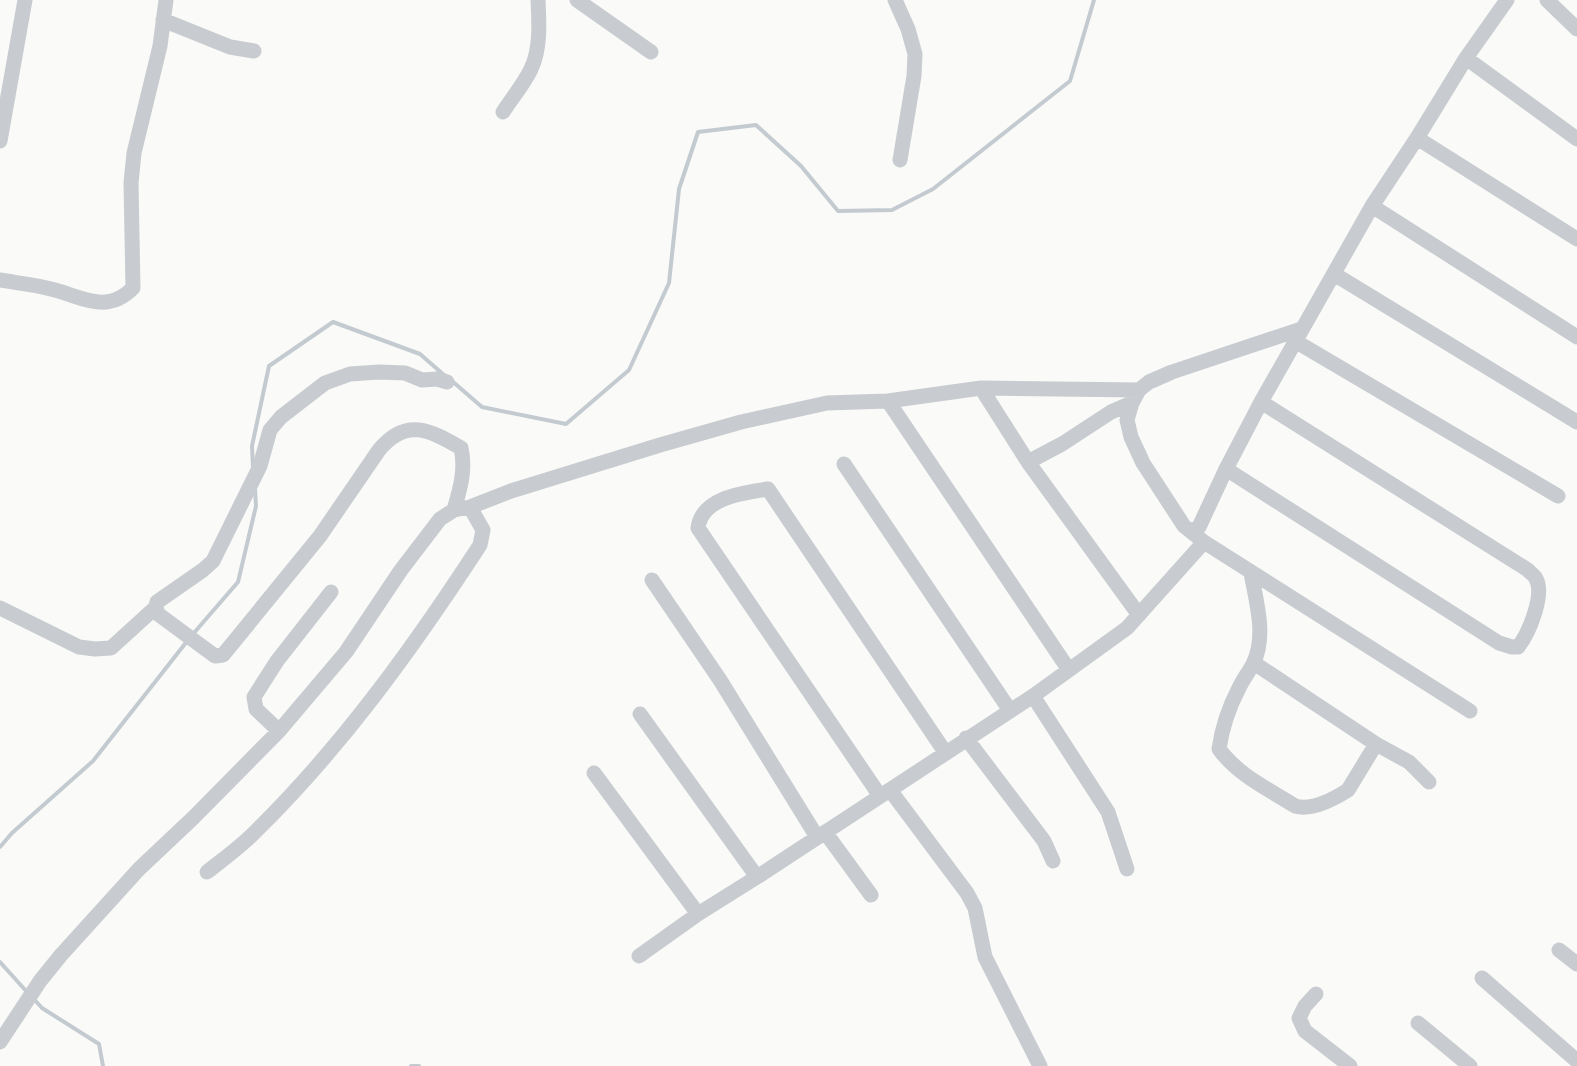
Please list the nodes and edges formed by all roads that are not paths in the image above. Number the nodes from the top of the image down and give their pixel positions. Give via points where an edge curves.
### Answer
1 (25, 0) edge
2 (166, 0) edge
3 (538, 0) edge
4 (577, 0) edge
5 (895, 0) edge
6 (1507, 0) edge
7 (1547, 0) edge
8 (163, 20) junction
9 (1577, 29) edge
10 (254, 51) dead end
11 (651, 52) dead end
12 (1466, 58) junction
13 (503, 112) dead end
14 (1418, 138) junction
15 (1577, 140) edge
16 (0, 141) edge
17 (900, 160) dead end
18 (1372, 206) junction
19 (1577, 239) edge
20 (1334, 274) junction
21 (0, 280) edge
22 (1298, 335) junction
23 (1577, 337) edge
24 (447, 382) dead end
25 (981, 388) junction
26 (1136, 397) junction
27 (888, 401) junction
28 (1261, 402) junction
29 (1577, 422) edge
30 (1028, 462) junction
31 (844, 464) dead end
32 (1227, 468) junction
33 (1557, 496) dead end
34 (462, 509) junction
35 (1191, 531) junction
36 (1204, 542) junction
37 (1251, 573) junction
38 (652, 580) dead end
39 (331, 592) dead end
40 (0, 608) edge
41 (157, 610) junction
42 (1139, 615) junction
43 (1254, 663) junction
44 (1069, 670) junction
45 (1033, 696) junction
46 (1009, 710) junction
47 (1470, 711) dead end
48 (640, 714) dead end
49 (279, 731) junction
50 (966, 738) junction
51 (1376, 744) junction
52 (945, 753) junction
53 (594, 773) dead end
54 (1429, 782) dead end
55 (885, 793) junction
56 (821, 835) junction
57 (1053, 861) dead end
58 (1127, 869) dead end
59 (207, 872) dead end
60 (757, 877) junction
61 (871, 895) dead end
62 (698, 914) junction
63 (1559, 950) dead end
64 (639, 956) dead end
65 (1577, 964) edge
66 (1482, 978) dead end
67 (1316, 994) dead end
68 (1418, 1023) dead end
69 (0, 1042) edge
70 (1577, 1061) edge
71 (1040, 1066) edge
72 (1350, 1066) edge
73 (1470, 1066) edge

1 - 16 street
2 - 8 street
3 - 13 street via 536,54 531,69
4 - 11 street
5 - 17 street via 915,54
6 - 12 street
7 - 9 street
8 - 10 street via 230,47
8 - 21 street via 134,153 133,288 124,296 96,303
12 - 14 street
12 - 15 street
14 - 18 street
14 - 19 street
18 - 20 street
18 - 23 street
20 - 22 street
20 - 29 street
22 - 26 street via 1172,372 1149,382
22 - 28 street
22 - 33 street
24 - 41 street via 422,380 405,373 350,374 325,383 281,417 270,430 260,466 213,561 158,602
25 - 26 street
25 - 27 street
25 - 30 street
26 - 30 street
26 - 35 street via 1127,420 1131,437 1143,463
27 - 34 street via 826,402 741,422
27 - 44 street
28 - 32 street
28 - 32 street via 1528,570 1536,578 1538,590 1524,639 1518,647 1499,643
30 - 42 street
31 - 46 street
32 - 35 street via 1199,527
34 - 41 street via 461,448 416,428 401,431 389,438 320,536 226,653 215,656
34 - 49 street via 440,519 346,652
34 - 59 street via 483,530 480,545 422,633 295,790 251,836
35 - 36 street
36 - 37 street
36 - 42 street
37 - 43 street via 1260,640
37 - 47 street
38 - 56 street
39 - 49 street via 254,697 256,709
40 - 41 street via 79,647 95,649 111,648
42 - 44 street via 1128,628
43 - 51 street
43 - 51 street via 1238,690 1221,732 1219,749 1244,775 1295,806 1310,808 1347,790
44 - 45 street
45 - 46 street
45 - 58 street via 1108,812
46 - 50 street
48 - 60 street
49 - 69 street via 92,919 40,981
50 - 52 street
50 - 57 street via 1044,841
51 - 54 street via 1409,762
52 - 55 street
52 - 55 street via 768,489 739,494 713,505 703,512 698,528
53 - 62 street
55 - 56 street
55 - 71 street via 967,893 975,908 986,957
56 - 60 street
56 - 61 street
60 - 62 street
62 - 64 street
63 - 65 street
66 - 70 street
67 - 72 street via 1299,1018 1305,1031
68 - 73 street

